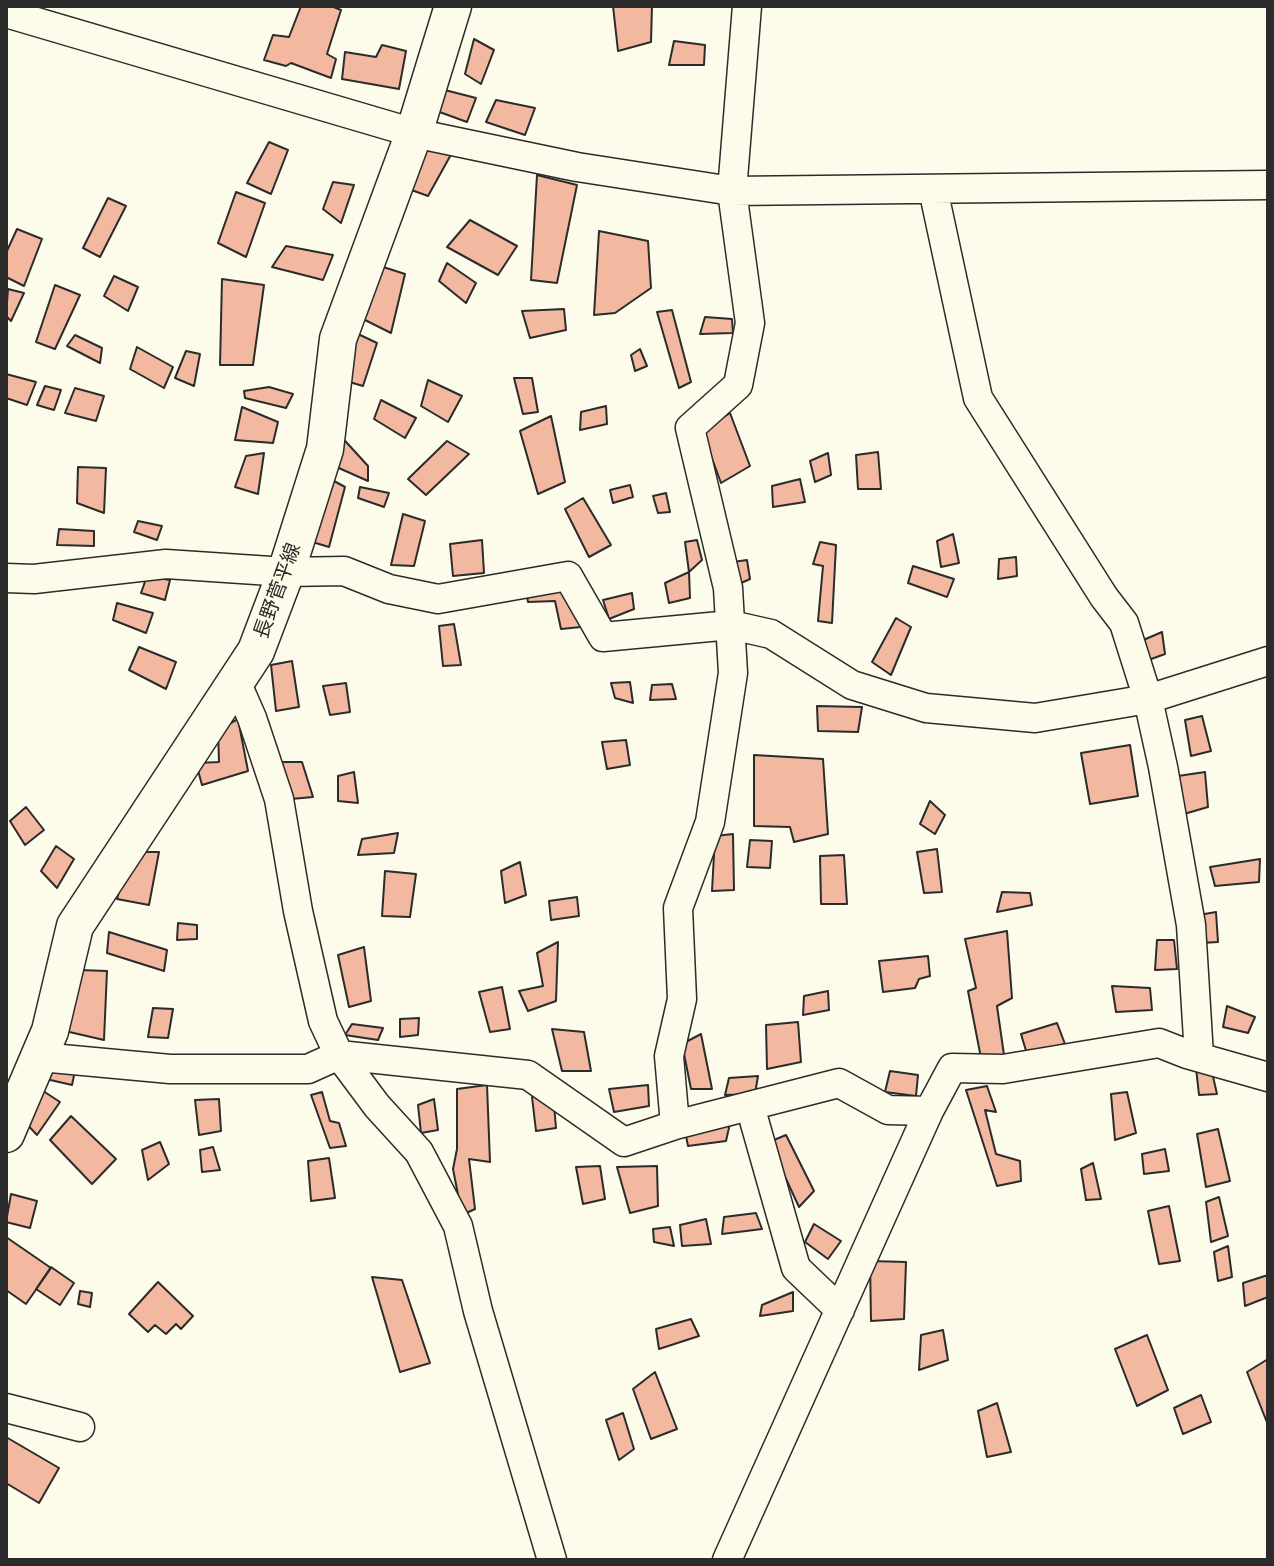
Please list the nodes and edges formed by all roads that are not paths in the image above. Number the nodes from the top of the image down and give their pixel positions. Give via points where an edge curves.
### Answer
1 (453, 6) edge
2 (747, 6) edge
3 (6, 13) edge
4 (414, 133) junction
5 (1268, 185) edge
6 (933, 189) junction
7 (732, 191) junction
8 (286, 572) junction
9 (6, 578) edge
10 (731, 625) junction
11 (1268, 661) edge
12 (237, 684) junction
13 (1148, 699) junction
14 (339, 1055) junction
15 (1199, 1056) junction
16 (40, 1057) junction
17 (1268, 1077) edge
18 (750, 1106) junction
19 (929, 1111) junction
20 (675, 1125) junction
21 (6, 1134) edge
22 (840, 1310) junction
23 (6, 1408) edge
24 (80, 1427) dead end
25 (552, 1560) edge
26 (727, 1560) edge

1 - 4 main road, 長野菅平線
2 - 7 street
3 - 4 street
4 - 7 street via 577,167
4 - 8 main road, 長野菅平線 via 338,339 325,449
5 - 6 street
6 - 7 street
6 - 13 street via 978,398 1124,623
7 - 10 street via 750,323 738,385 690,428 728,588
8 - 9 street via 166,564
8 - 10 street via 344,571 389,589 438,599 568,576 603,637
8 - 12 main road, 長野菅平線 via 256,651
10 - 13 street via 771,634 852,685 926,708 1035,718
10 - 20 street via 733,673 710,822 678,908 682,999 669,1056
11 - 13 street
12 - 14 street via 279,799 323,1021
12 - 16 main road, 長野菅平線 via 75,926
13 - 15 street via 1191,925
14 - 16 street via 308,1069 170,1069
14 - 20 street via 528,1075 624,1142
14 - 25 street via 419,1152 458,1226
15 - 17 street
15 - 19 street via 1159,1043 1003,1069 952,1068
16 - 21 main road, 長野菅平線
18 - 19 street via 839,1083 888,1110
18 - 20 street
18 - 22 street via 796,1268
19 - 22 street
22 - 26 street
23 - 24 street

